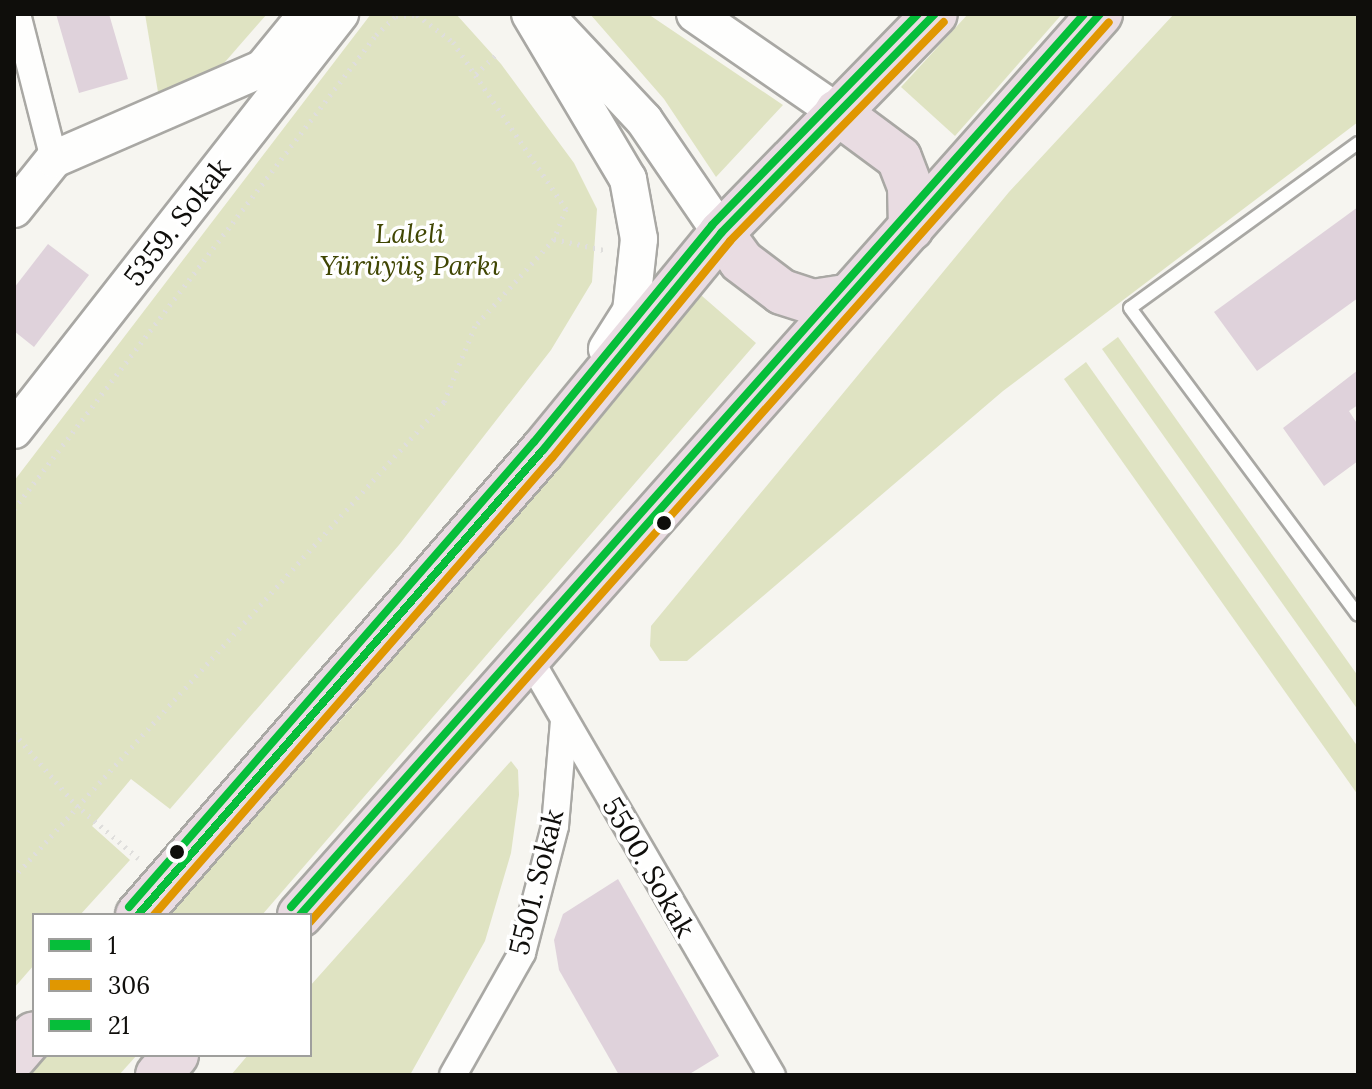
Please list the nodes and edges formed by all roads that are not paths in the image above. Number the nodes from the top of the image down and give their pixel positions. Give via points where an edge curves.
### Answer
1 (17, 14) edge
2 (307, 14) edge
3 (340, 14) edge
4 (530, 14) edge
5 (545, 14) edge
6 (695, 14) edge
7 (935, 14) edge
8 (1100, 14) edge
9 (837, 112) junction
10 (1358, 143) edge
11 (54, 159) junction
12 (14, 209) edge
13 (911, 228) junction
14 (721, 233) junction
15 (849, 296) junction
16 (14, 430) edge
17 (543, 450) junction
18 (1358, 615) edge
19 (529, 658) junction
20 (564, 721) junction
21 (140, 913) edge
22 (302, 913) edge
23 (32, 1036) edge
24 (14, 1057) edge
25 (174, 1057) edge
26 (158, 1075) edge
27 (453, 1075) edge
28 (772, 1075) edge

1 - 11 street
2 - 11 street via 263,68
3 - 16 street, 5359. Sokak
4 - 17 street via 628,179 639,239 631,311
5 - 14 street via 644,120
6 - 9 street
7 - 9 highway
8 - 13 highway
9 - 13 highway via 899,158 910,187
9 - 14 highway
10 - 18 lane via 1130,308
11 - 12 street
13 - 15 highway
14 - 15 highway via 741,261 782,292 813,302
14 - 17 highway
15 - 19 highway
17 - 21 highway
19 - 20 street, 5500. Sokak
19 - 22 highway
20 - 27 street, 5501. Sokak via 555,826 522,953
20 - 28 street, 5500. Sokak
23 - 24 highway
25 - 26 highway

